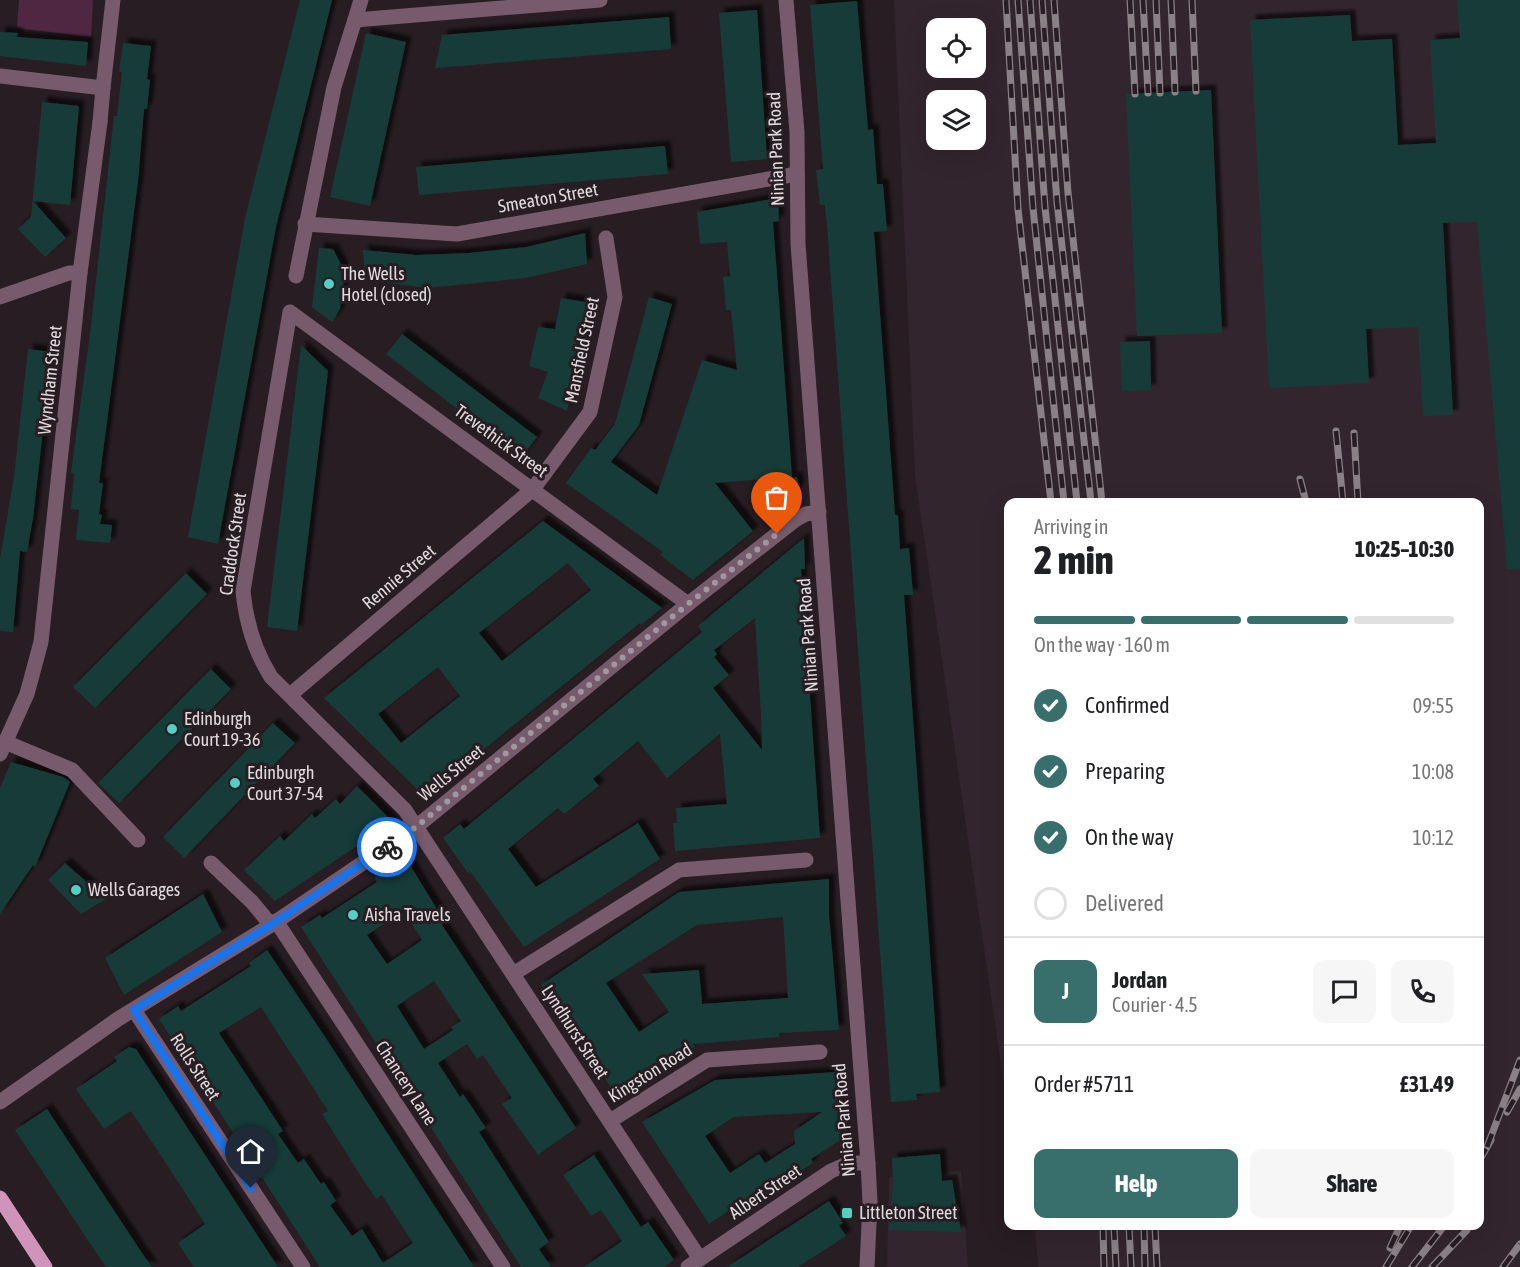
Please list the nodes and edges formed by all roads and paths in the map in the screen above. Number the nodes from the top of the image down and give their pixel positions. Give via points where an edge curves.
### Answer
1 (113, 0) edge
2 (361, 0) edge
3 (600, 0) edge
4 (786, 0) edge
5 (355, 20) junction
6 (0, 76) edge
7 (104, 88) junction
8 (797, 174) junction
9 (305, 224) junction
10 (606, 238) dead end
11 (80, 273) junction
12 (296, 276) dead end
13 (0, 297) edge
14 (290, 312) joint
15 (533, 489) junction
16 (819, 512) junction
17 (688, 604) junction
18 (290, 695) junction
19 (3, 748) edge
20 (416, 827) junction
21 (138, 840) dead end
22 (806, 860) dead end
23 (211, 863) dead end
24 (274, 923) junction
25 (513, 974) junction
26 (134, 1010) junction
27 (820, 1052) dead end
28 (0, 1102) edge
29 (610, 1121) junction
30 (868, 1163) junction
31 (0, 1198) edge
32 (694, 1263) edge
33 (45, 1267) edge
34 (303, 1267) edge
35 (503, 1267) edge
36 (867, 1267) edge

1 - 7 street, Wyndham Street
2 - 5 street
3 - 5 street
4 - 8 street, Ninian Park Road
5 - 9 street via 334,87
6 - 7 street
7 - 11 street, Wyndham Street
8 - 9 street, Smeaton Street via 457,234
8 - 16 street, Ninian Park Road via 798,244
9 - 12 street
10 - 15 street, Mansfield Street via 615,297 590,412
11 - 13 street via 69,273
11 - 19 street, Wyndham Street via 41,642 27,694
14 - 15 street, Trevethick Street
14 - 18 street, Craddock Street via 243,591 257,656 270,677
15 - 17 street, Trevethick Street
15 - 18 street, Rennie Street
16 - 17 street, Wells Street via 795,520
16 - 30 street, Ninian Park Road
17 - 20 street, Wells Street
18 - 20 street, Craddock Street via 405,810
19 - 21 street via 72,770
20 - 24 street, Wells Street
20 - 25 street, Lyndhurst Street
22 - 25 street via 679,870
23 - 24 street, Chancery Lane
24 - 26 street, Wells Street
24 - 35 street, Chancery Lane
25 - 29 street, Lyndhurst Street
26 - 28 street, Wells Street
26 - 34 street, Rolls Street
27 - 29 street, Kingston Road via 707,1060
29 - 32 street, Lyndhurst Street
30 - 32 street, Albert Street via 840,1166
30 - 36 street, Ninian Park Road
31 - 33 main road

